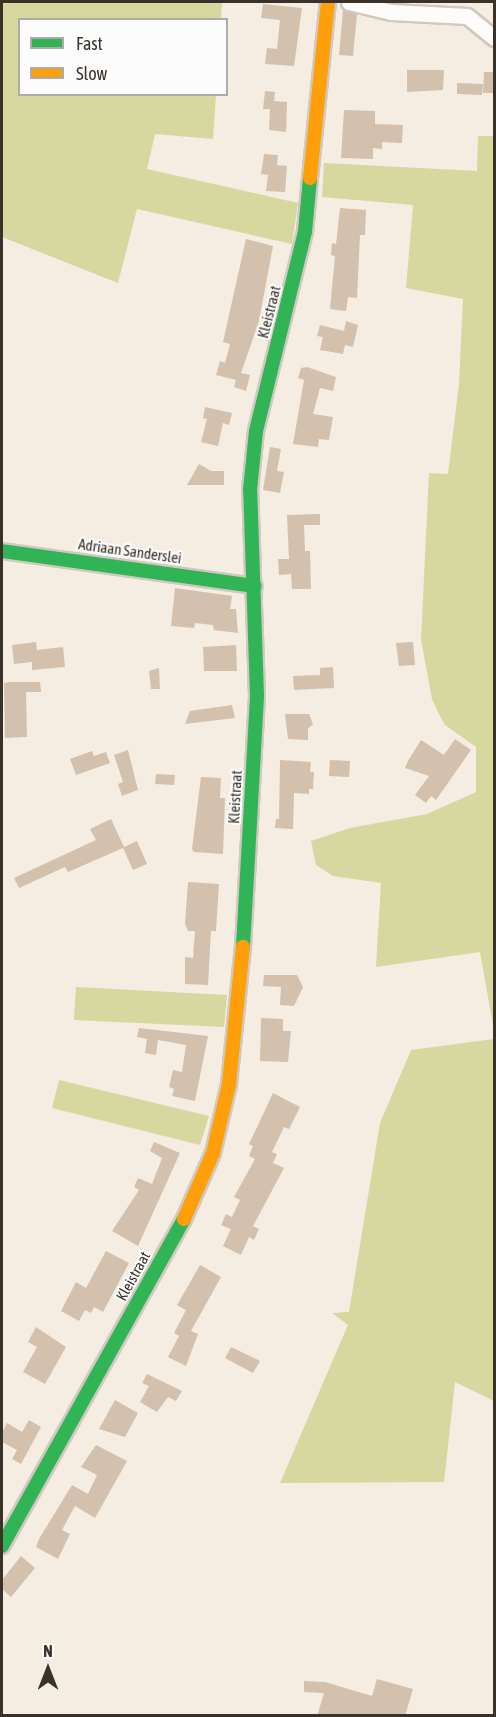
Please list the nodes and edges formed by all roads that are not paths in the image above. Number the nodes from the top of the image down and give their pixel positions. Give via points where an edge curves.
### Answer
1 (328, 2) edge
2 (349, 2) edge
3 (495, 38) edge
4 (2, 551) edge
5 (255, 586) junction
6 (2, 1546) edge

1 - 5 street, Kleistraat via 305,232 253,460 250,498
2 - 3 street via 391,12 467,16
4 - 5 street, Adriaan Sanderslei
5 - 6 street, Kleistraat via 257,696 240,999 236,1047 218,1133 189,1209

